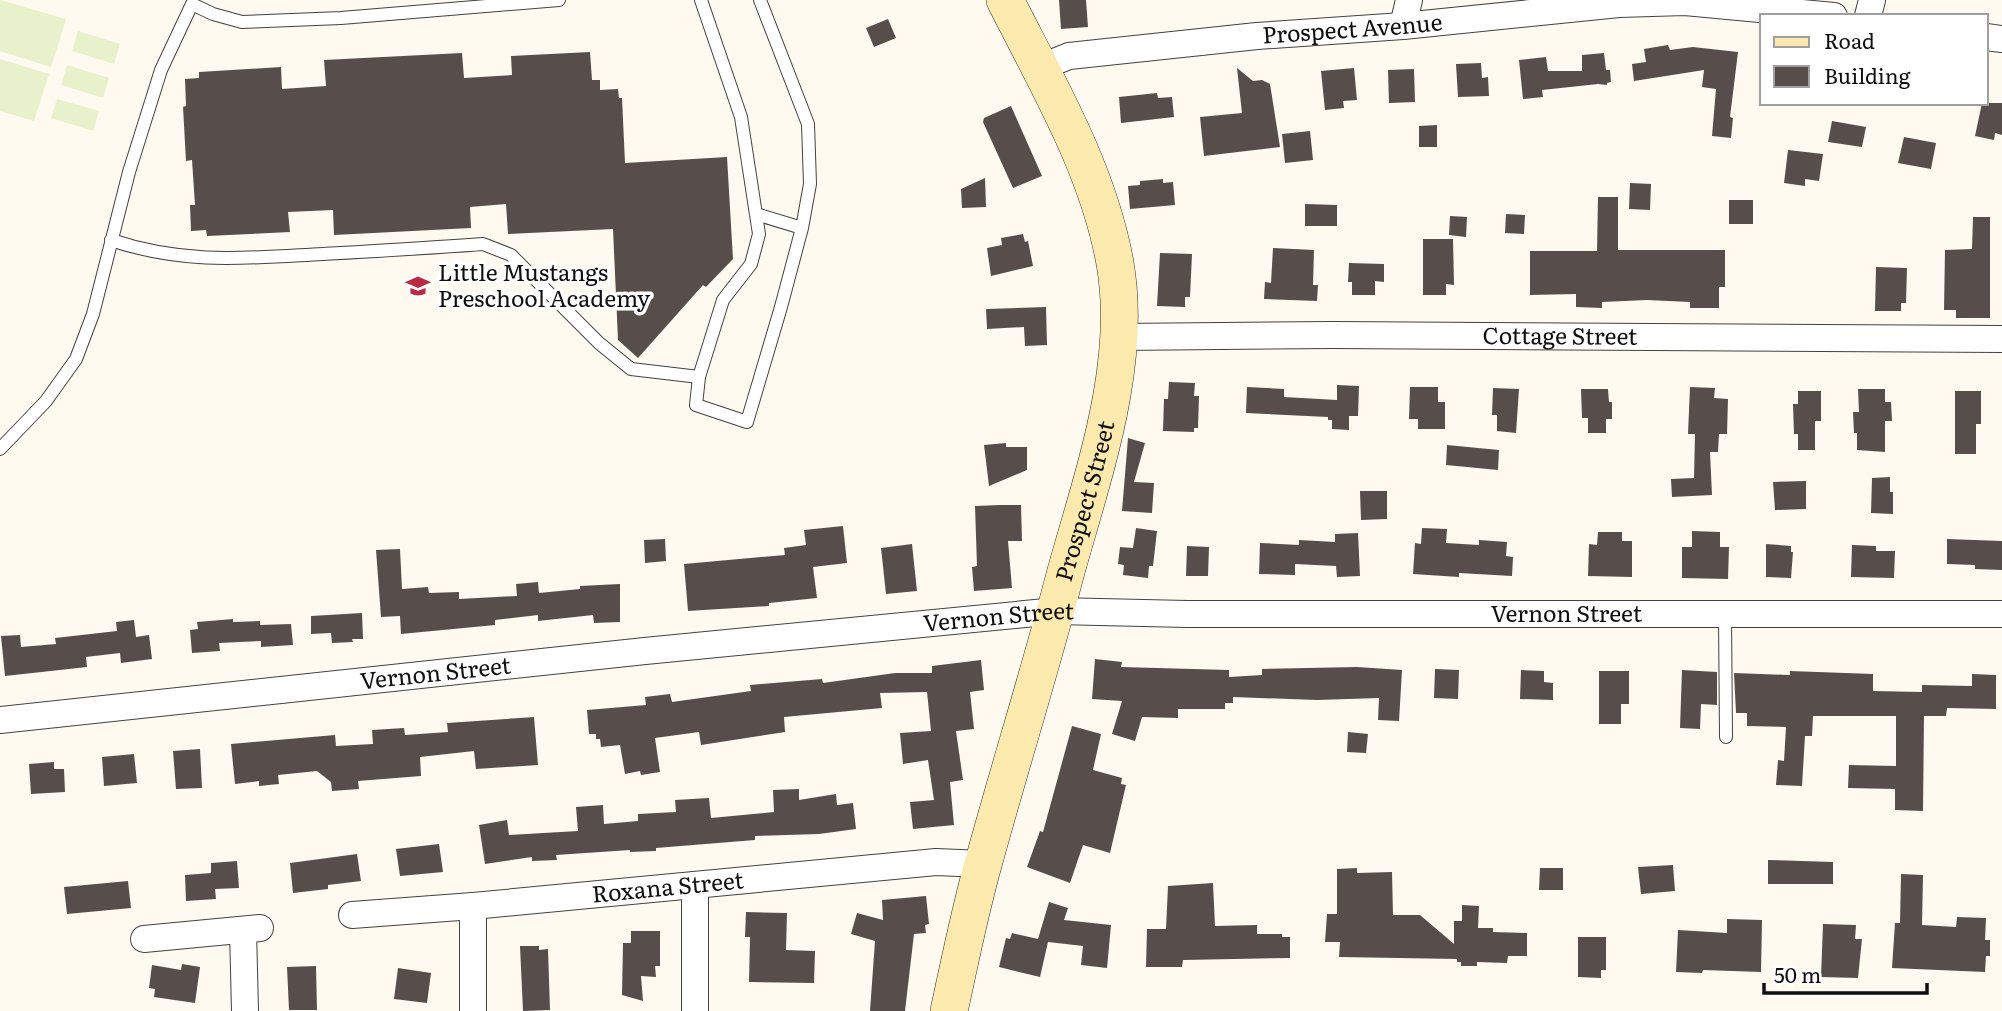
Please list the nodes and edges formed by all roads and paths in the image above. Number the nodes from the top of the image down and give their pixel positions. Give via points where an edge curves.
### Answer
1 (559, 0) edge
2 (701, 0) edge
3 (760, 0) edge
4 (1005, 0) edge
5 (1409, 0) edge
6 (191, 1) edge
7 (1813, 14) edge
8 (1404, 26) junction
9 (1038, 68) junction
10 (756, 214) junction
11 (802, 228) junction
12 (111, 240) junction
13 (1119, 337) junction
14 (2002, 339) edge
15 (699, 377) junction
16 (0, 449) edge
17 (1056, 611) junction
18 (2002, 614) edge
19 (1725, 615) junction
20 (0, 720) edge
21 (1726, 737) dead end
22 (983, 864) junction
23 (695, 885) junction
24 (474, 906) junction
25 (352, 915) dead end
26 (144, 939) dead end
27 (245, 1011) edge
28 (473, 1011) edge
29 (695, 1011) edge
30 (949, 1011) edge

1 - 6 lane via 242,22 213,14
2 - 10 lane via 741,117
3 - 11 lane via 808,124 810,184
4 - 9 street, Prospect Street
5 - 8 street
6 - 12 lane via 161,70
7 - 8 street, Prospect Avenue via 1685,2 1619,4
8 - 9 street, Prospect Avenue via 1082,55
9 - 13 street, Prospect Street via 1067,120 1097,193 1115,264
10 - 11 lane
10 - 15 lane via 759,234 751,264 723,300
11 - 15 lane via 747,422 696,405
12 - 15 lane via 178,257 222,260 483,244 511,255 631,369
12 - 16 lane via 93,314 76,359 46,401
13 - 14 street, Cottage Street
13 - 17 street, Prospect Street via 1111,403
17 - 19 street, Vernon Street
17 - 20 street, Vernon Street
17 - 22 street, Prospect Street
18 - 19 street, Vernon Street
19 - 21 lane
22 - 23 street, Roxana Street via 936,862
22 - 30 street, Prospect Street
23 - 24 street, Roxana Street
23 - 29 street
24 - 25 street, Roxana Street
24 - 28 street
26 - 27 street via 251,929

